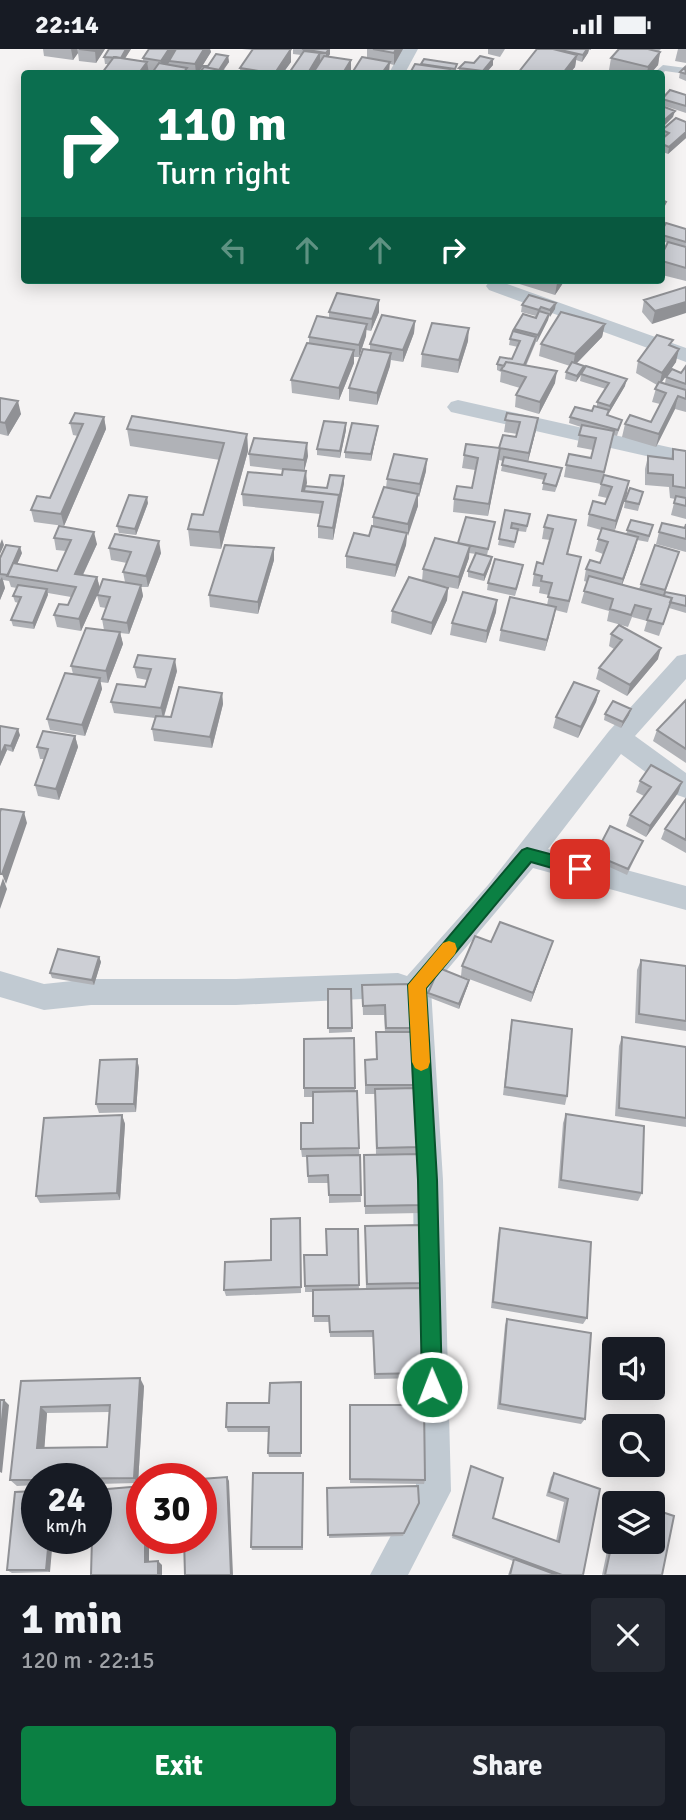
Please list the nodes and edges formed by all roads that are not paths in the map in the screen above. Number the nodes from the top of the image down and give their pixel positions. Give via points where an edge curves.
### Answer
1 (410, 49) edge
2 (399, 70) edge
3 (661, 70) edge
4 (686, 71) edge
5 (501, 284) edge
6 (686, 355) edge
7 (458, 407) dead end
8 (686, 458) edge
9 (686, 663) edge
10 (618, 738) junction
11 (686, 787) edge
12 (527, 855) junction
13 (686, 898) edge
14 (0, 984) edge
15 (417, 985) junction
16 (388, 1575) edge

1 - 2 street
3 - 4 lane
5 - 6 street
7 - 8 street
9 - 10 street
10 - 11 street
10 - 12 street
12 - 13 street
12 - 15 street
14 - 15 street via 44,997
15 - 16 street via 428,1180 434,1490

